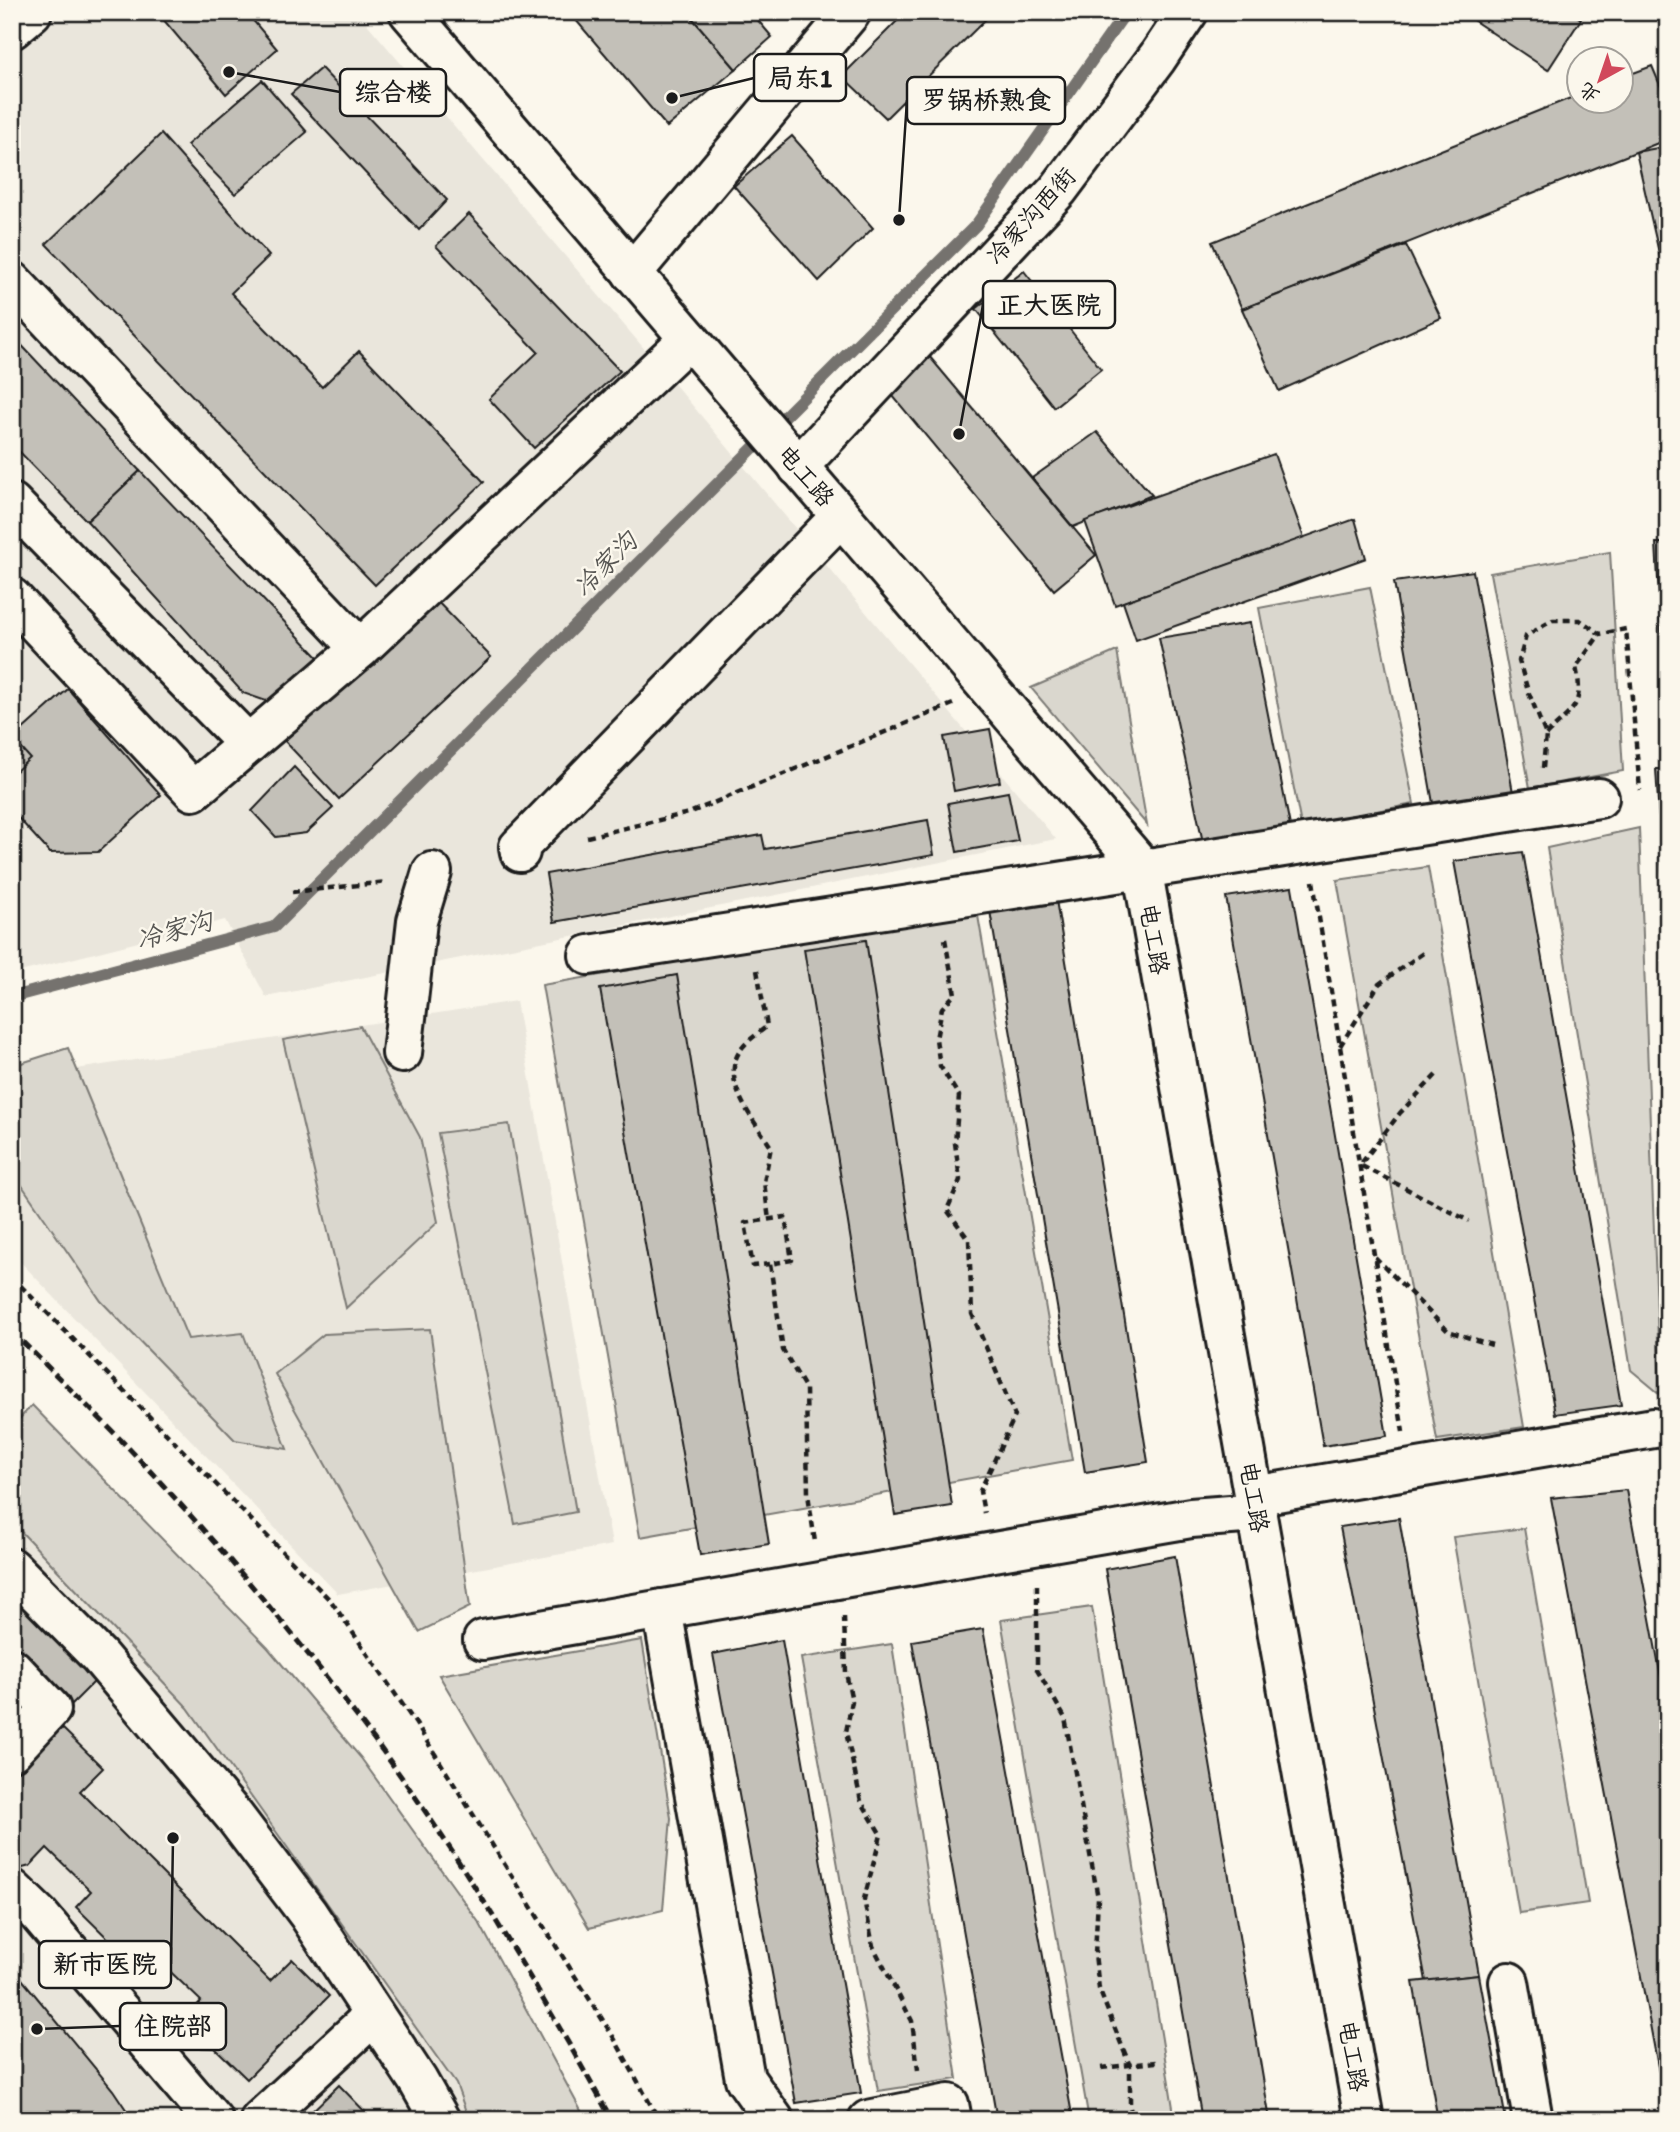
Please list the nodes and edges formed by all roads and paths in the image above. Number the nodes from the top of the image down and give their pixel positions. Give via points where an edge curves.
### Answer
1 (32, 12) edge
2 (409, 12) edge
3 (851, 12) edge
4 (1188, 12) edge
5 (12, 29) edge
6 (632, 273) junction
7 (12, 281) edge
8 (689, 339) junction
9 (798, 467) junction
10 (12, 503) edge
11 (841, 516) junction
12 (12, 598) edge
13 (1601, 634) junction
14 (360, 649) junction
15 (989, 689) junction
16 (1546, 735) junction
17 (248, 744) junction
18 (1599, 798) joint
19 (1540, 807) junction
20 (585, 837) dead end
21 (1307, 842) junction
22 (520, 852) dead end
23 (1142, 867) junction
24 (432, 872) joint
25 (292, 891) dead end
26 (938, 900) junction
27 (750, 929) junction
28 (1423, 953) dead end
29 (589, 955) dead end
30 (1340, 1047) junction
31 (402, 1053) dead end
32 (1436, 1075) dead end
33 (1360, 1165) junction
34 (769, 1220) junction
35 (1469, 1221) dead end
36 (1375, 1256) junction
37 (770, 1264) junction
38 (12, 1277) edge
39 (1492, 1345) dead end
40 (1654, 1428) dead end
41 (1404, 1436) dead end
42 (1255, 1504) junction
43 (1038, 1544) junction
44 (990, 1552) junction
45 (12, 1568) edge
46 (832, 1580) junction
47 (662, 1609) junction
48 (483, 1640) dead end
49 (12, 1668) edge
50 (12, 1751) edge
51 (12, 1889) edge
52 (1509, 1982) dead end
53 (374, 2015) junction
54 (1156, 2062) dead end
55 (1130, 2066) junction
56 (1101, 2068) dead end
57 (940, 2114) edge
58 (213, 2120) edge
59 (260, 2120) edge
60 (440, 2120) edge
61 (659, 2120) edge
62 (774, 2120) edge
63 (868, 2120) edge
64 (1133, 2120) edge
65 (1364, 2120) edge
66 (1533, 2120) edge

1 - 5 street
2 - 6 street, 电工路
3 - 6 street
4 - 9 street, 冷家沟西街 via 1058,190
6 - 8 street, 电工路
7 - 14 street
8 - 9 street, 电工路
8 - 14 street
9 - 11 street, 电工路
10 - 17 street
11 - 15 street, 电工路
11 - 22 street via 519,847
12 - 17 street via 193,791
13 - 16 path via 1576,667 1578,703
13 - 16 path via 1580,620 1553,620 1526,636 1519,661
13 - 18 path via 1626,629 1640,790
14 - 17 street
15 - 20 path via 689,813
15 - 23 street, 电工路
16 - 19 path
18 - 19 street
19 - 21 street
21 - 23 street
21 - 30 path
23 - 26 street
23 - 42 street, 电工路
24 - 25 path
24 - 31 street via 417,921
26 - 27 street
26 - 44 path via 955,994 942,1008 936,1039 940,1066 959,1096 955,1143 961,1180 947,1210 969,1240 972,1314 1015,1416 981,1490
27 - 29 street
27 - 34 path via 767,1026 741,1049 733,1069 737,1092 771,1147 764,1182
28 - 30 path via 1379,984
30 - 33 path
32 - 33 path
33 - 35 path
33 - 36 path
34 - 37 path via 785,1217 792,1260
34 - 37 path via 746,1223 753,1266
36 - 39 path via 1448,1331
36 - 41 path
37 - 46 path via 783,1350 806,1389 808,1494
38 - 61 path via 331,1601 416,1724 600,2014
40 - 42 street
42 - 43 street
42 - 65 street, 电工路
43 - 44 street
43 - 55 path via 1037,1670 1065,1718 1098,1898 1095,1954 1099,1989
44 - 46 street
45 - 53 street via 99,1656 234,1816 308,1913
46 - 47 street
46 - 57 path via 852,1700 846,1732 861,1801 881,1835 864,1899 873,1946 912,2021 916,2063
47 - 48 street
47 - 62 street via 745,2079
49 - 50 street via 51,1709
51 - 58 street
52 - 66 street
53 - 59 street
53 - 60 street
54 - 55 path
55 - 56 path
55 - 64 path
57 - 63 street

